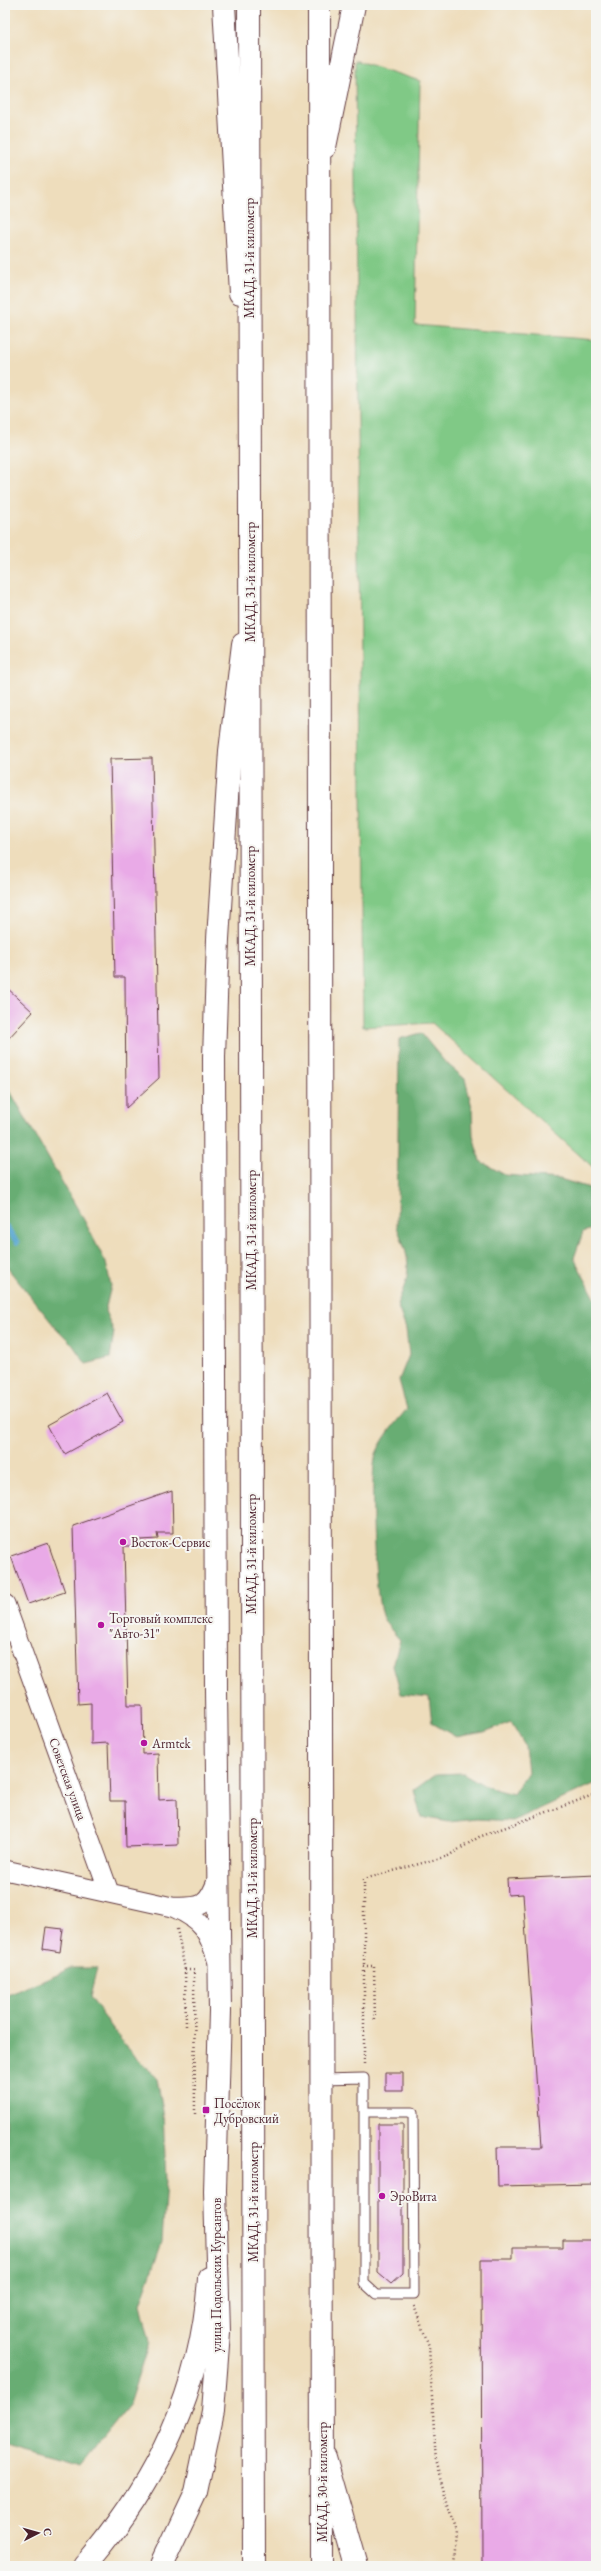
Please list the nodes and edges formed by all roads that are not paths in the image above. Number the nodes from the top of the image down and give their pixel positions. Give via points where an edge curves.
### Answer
1 (224, 5) edge
2 (249, 5) edge
3 (319, 5) edge
4 (354, 5) edge
5 (318, 182) junction
6 (250, 461) junction
7 (250, 583) junction
8 (5, 1604) edge
9 (5, 1870) edge
10 (218, 1878) junction
11 (110, 1892) junction
12 (172, 1907) junction
13 (219, 1966) junction
14 (322, 2078) junction
15 (364, 2112) junction
16 (215, 2191) junction
17 (321, 2442) junction
18 (85, 2566) edge
19 (161, 2566) edge
20 (254, 2566) edge
21 (322, 2566) edge
22 (356, 2566) edge

1 - 6 main road
2 - 6 main road, МКАД, 31-й километр
3 - 5 main road
4 - 5 main road
5 - 14 main road
6 - 7 main road, МКАД, 31-й километр
7 - 10 main road via 230,750 218,939 214,1057
7 - 20 main road, МКАД, 31-й километр
8 - 11 street, Советская улица
9 - 11 street
10 - 12 street via 212,1895 204,1904 194,1908
10 - 13 main road
11 - 12 street
12 - 13 street via 193,1916 203,1927 212,1942
13 - 16 main road
14 - 15 lane via 364,2078
14 - 17 main road, МКАД, 30-й километр
15 - 15 lane via 413,2112 414,2294 376,2294 364,2283
16 - 18 main road via 207,2307 197,2365 177,2420 152,2473 118,2528
16 - 19 main road, улица Подольских Курсантов via 219,2332 213,2411 196,2492
17 - 21 main road, МКАД, 30-й километр
17 - 22 main road

